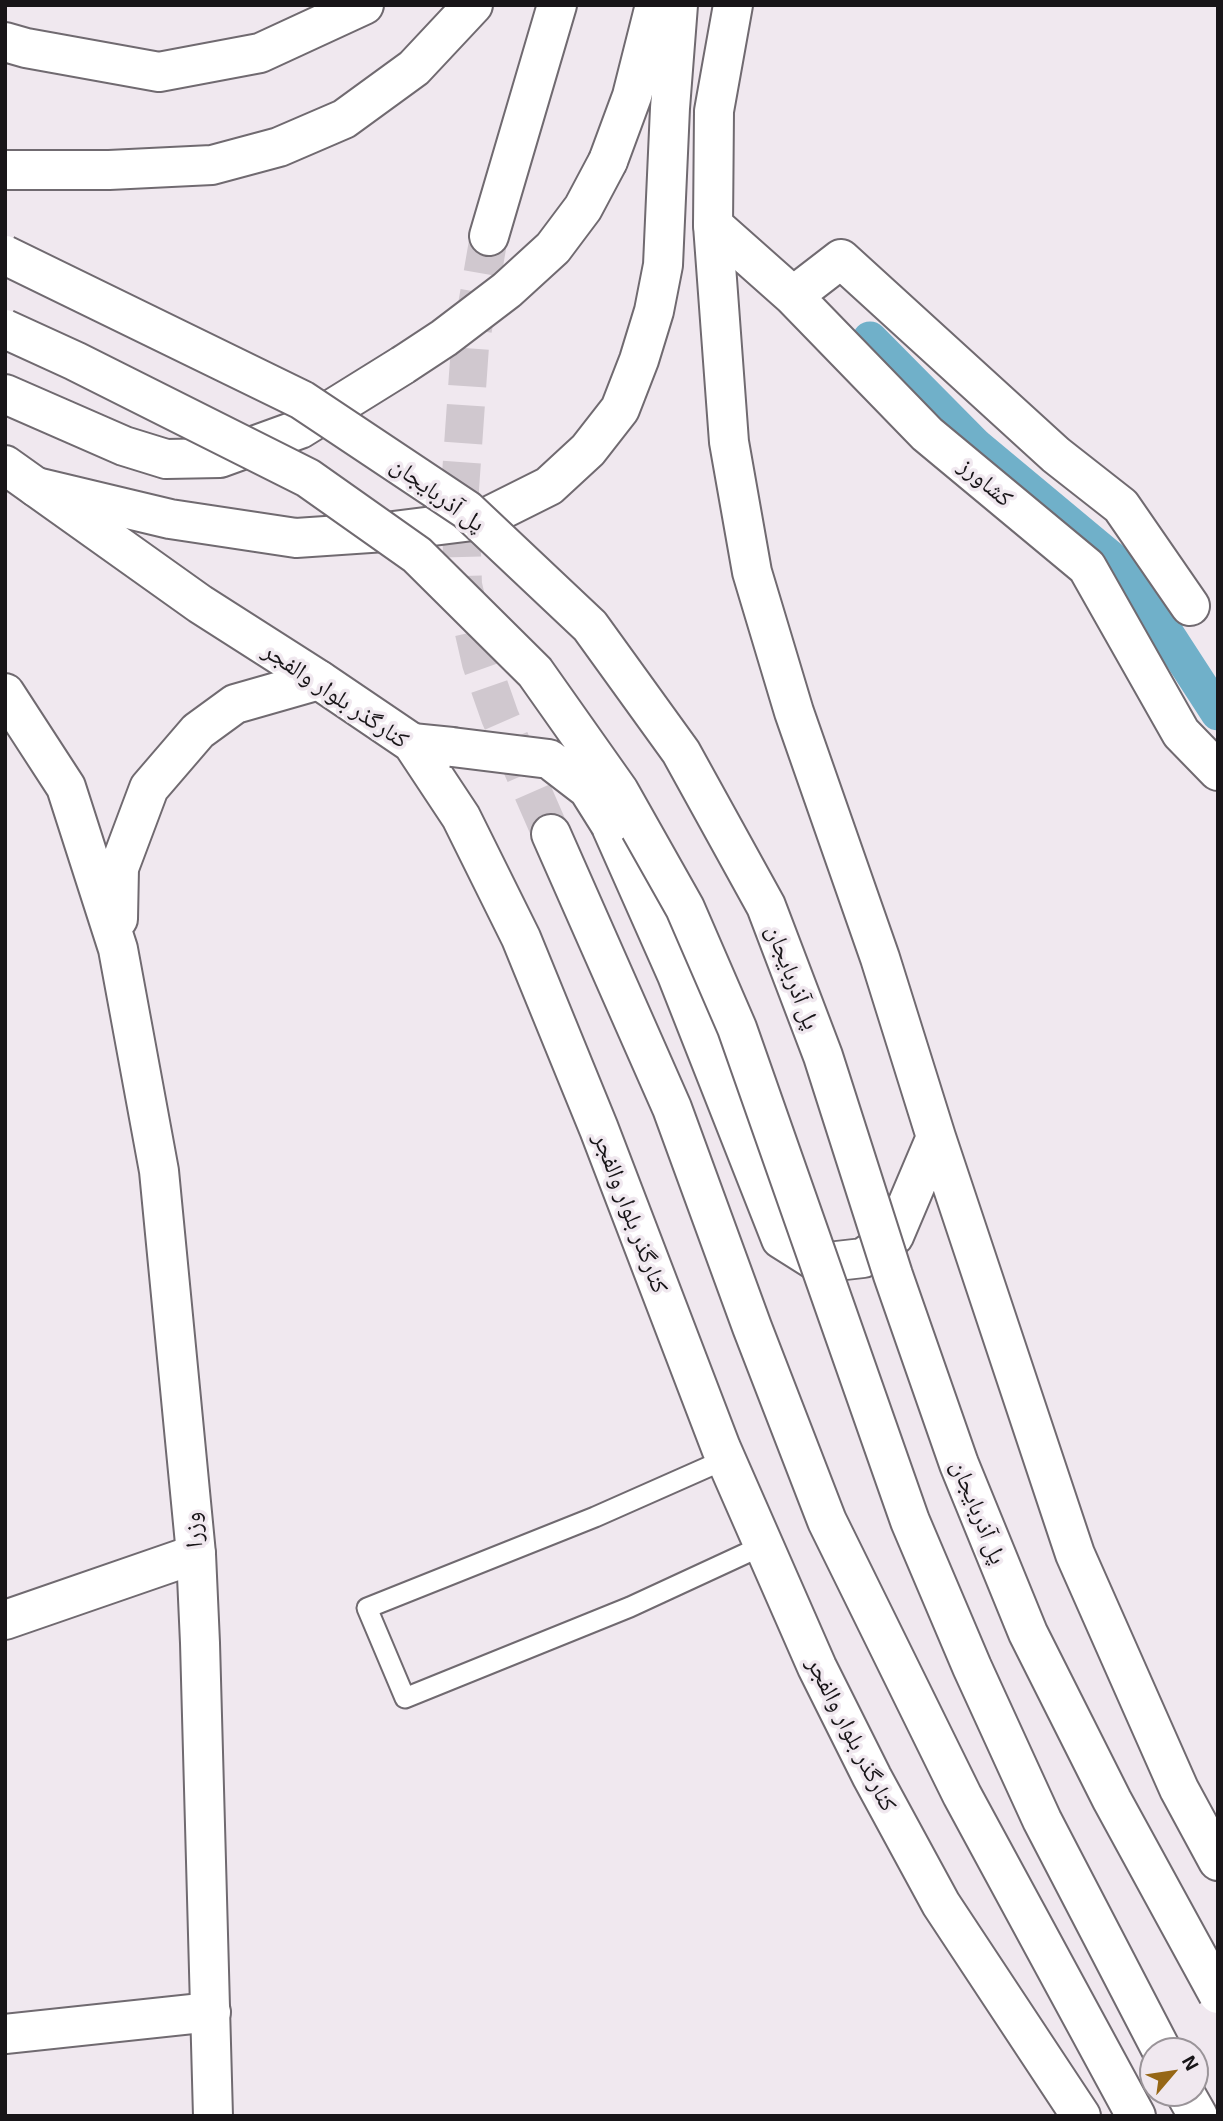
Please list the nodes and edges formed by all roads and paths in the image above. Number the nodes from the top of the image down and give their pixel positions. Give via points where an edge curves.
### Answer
1 (364, 5) edge
2 (473, 5) edge
3 (557, 5) edge
4 (655, 5) edge
5 (678, 5) edge
6 (733, 5) edge
7 (5, 42) edge
8 (5, 170) edge
9 (713, 225) junction
10 (489, 236) tunnel mouth
11 (5, 255) edge
12 (793, 296) junction
13 (5, 329) edge
14 (5, 394) edge
15 (5, 465) edge
16 (36, 487) junction
17 (1190, 606) dead end
18 (319, 680) junction
19 (5, 693) edge
20 (412, 743) junction
21 (1218, 771) edge
22 (551, 834) tunnel mouth
23 (118, 949) junction
24 (936, 1137) junction
25 (726, 1459) junction
26 (764, 1545) junction
27 (196, 1554) junction
28 (5, 1620) edge
29 (1218, 1861) edge
30 (1218, 1994) edge
31 (211, 2012) junction
32 (5, 2034) edge
33 (1155, 2037) edge
34 (214, 2116) edge
35 (1080, 2116) edge
36 (1136, 2116) edge

1 - 7 main road via 260,53 159,72
2 - 8 main road via 414,68 344,119 279,147 212,165
3 - 10 main road
4 - 14 main road, bridge via 632,96 608,161 583,208 553,248 444,338 300,429 220,458 166,459 124,446
5 - 16 main road via 663,265 654,311 620,409 588,450 549,485 481,520 296,538 170,519
6 - 9 main road via 714,111
9 - 12 main road, کشاورز
9 - 24 main road via 729,442 752,572
11 - 30 main road, پل آذربایجان, bridge via 302,400 467,510 590,626 681,752 766,906 823,1056 892,1275 959,1464 1028,1633
12 - 17 main road via 841,259 1056,455 1121,506
12 - 21 main road, کشاورز via 927,434 1087,567 1181,733
13 - 33 main road, bridge via 308,478 417,555 535,672 619,791 685,908 737,1028 910,1521 972,1667 1042,1819
15 - 16 main road, کنارگذر بلوار والفجر
16 - 18 main road, کنارگذر بلوار والفجر via 200,604
18 - 20 main road, کنارگذر بلوار والفجر
18 - 23 main road via 235,704 198,731 149,788 119,868
19 - 23 main road via 65,787
20 - 24 main road, bridge via 549,759 589,789 610,824 677,975 781,1240 819,1263 863,1258 894,1236
20 - 25 main road, کنارگذر بلوار والفجر via 461,817 521,938 600,1129
22 - 36 main road via 672,1108 827,1521 962,1795
23 - 27 main road, وزرا via 159,1171
24 - 29 main road via 1075,1554 1178,1788
25 - 26 main road, کنارگذر بلوار والفجر
25 - 26 lane via 367,1608 405,1698 630,1607
26 - 35 main road, کنارگذر بلوار والفجر via 817,1667 941,1903
27 - 28 main road
27 - 31 main road, وزرا
31 - 32 main road
31 - 34 main road, وزرا

